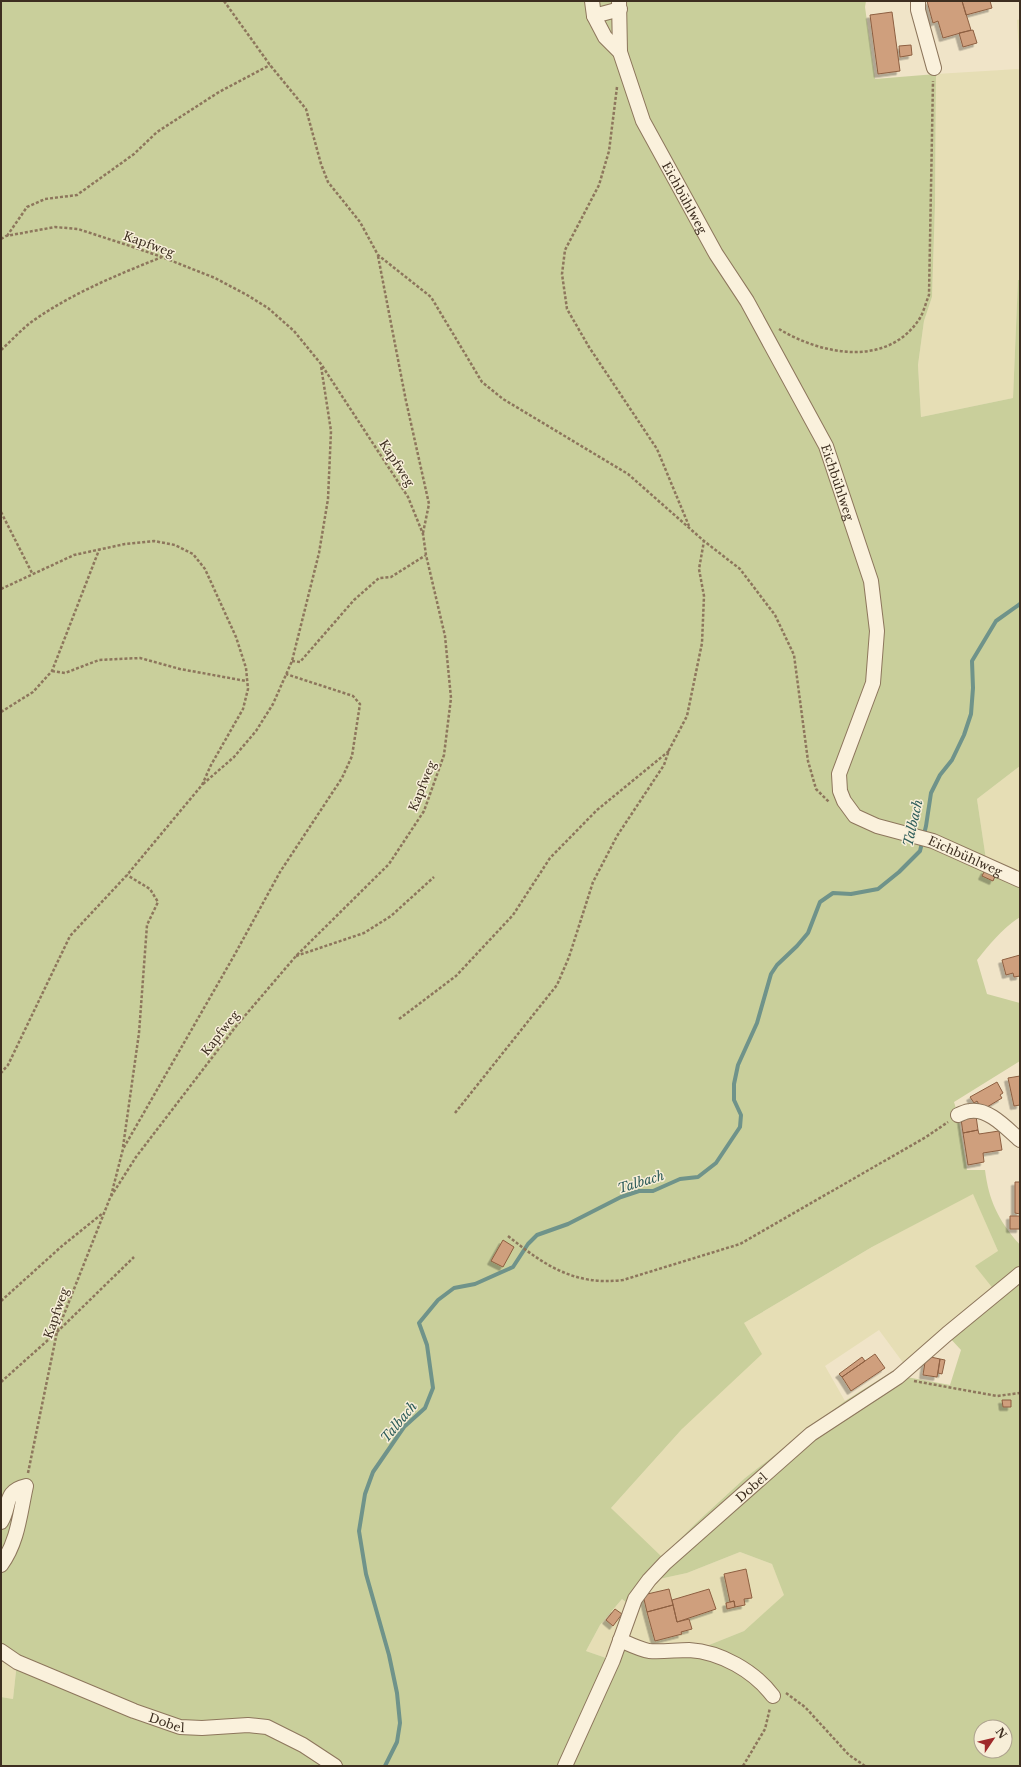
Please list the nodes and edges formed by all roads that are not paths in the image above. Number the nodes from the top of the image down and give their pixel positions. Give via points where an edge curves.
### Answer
1 (592, 1) edge
2 (918, 1) edge
3 (619, 5) edge
4 (594, 16) junction
5 (620, 52) junction
6 (934, 68) road end
7 (1020, 880) edge
8 (958, 1115) road end
9 (1020, 1140) edge
10 (1020, 1274) edge
11 (1, 1522) edge
12 (1, 1565) edge
13 (620, 1640) junction
14 (1, 1651) edge
15 (778, 1694) road end
16 (335, 1766) edge
17 (565, 1766) edge

1 - 4 street, Eichbühlweg
2 - 6 street via 918,10
3 - 4 street
3 - 5 street
4 - 5 street, Eichbühlweg via 605,37
5 - 7 street, Eichbühlweg via 643,121 716,254 751,308 826,446 871,581 877,631 873,683 840,774 838,785 844,801 855,816 877,826 933,841
8 - 9 street via 970,1110 985,1113 1002,1123
10 - 13 street, Dobel via 898,1377 811,1434 665,1563 635,1599
11 - 12 street via 6,1514 11,1493 26,1486 17,1530 8,1555
13 - 15 street via 648,1651 690,1650 716,1657 741,1667
13 - 17 street, Dobel
14 - 16 street, Dobel via 17,1662 134,1711 180,1727 248,1725 267,1728 303,1745

